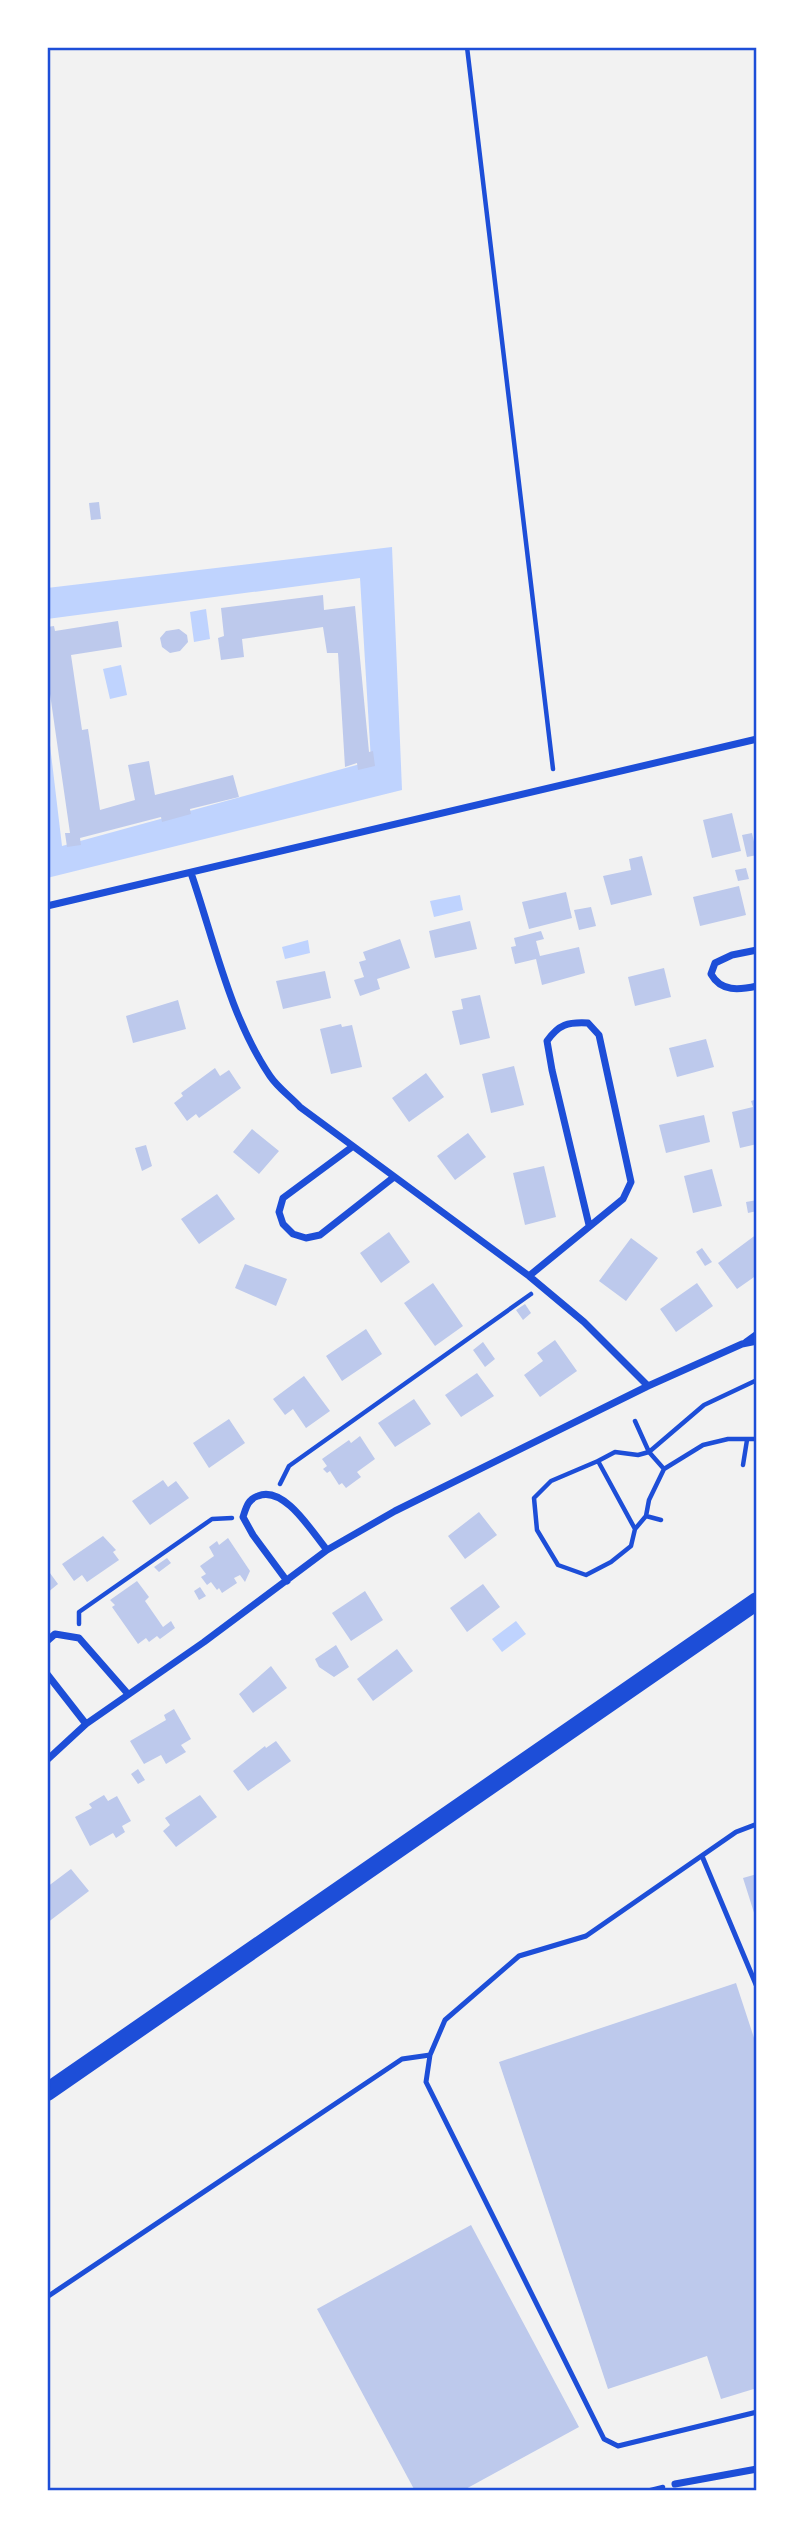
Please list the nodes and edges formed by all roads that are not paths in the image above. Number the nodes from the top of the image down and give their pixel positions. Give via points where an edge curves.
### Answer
1 (757, 739) edge
2 (191, 873) junction
3 (47, 906) edge
4 (757, 950) edge
5 (757, 986) edge
6 (352, 1147) junction
7 (394, 1177) junction
8 (589, 1225) junction
9 (529, 1276) junction
10 (757, 1334) edge
11 (757, 1341) edge
12 (742, 1344) junction
13 (648, 1386) junction
14 (327, 1550) junction
15 (287, 1581) junction
16 (757, 1601) edge
17 (47, 1641) edge
18 (47, 1674) edge
19 (128, 1694) junction
20 (86, 1724) junction
21 (47, 1760) edge
22 (757, 1825) edge
23 (702, 1856) junction
24 (757, 1987) edge
25 (430, 2055) junction
26 (47, 2092) edge
27 (47, 2297) edge
28 (757, 2412) edge
29 (757, 2469) edge
30 (675, 2484) dead end

1 - 2 street
2 - 3 street
2 - 6 street via 250,1043 271,1078
4 - 5 street via 715,963 711,974 716,983 729,989
6 - 7 street
6 - 7 street via 284,1198 279,1212 293,1234 306,1238 320,1235
7 - 9 street
8 - 8 street via 623,1199 631,1182 599,1035 588,1023 574,1023 556,1028 547,1041
8 - 9 street
9 - 13 street via 584,1322
10 - 12 street
11 - 12 street
12 - 13 street
13 - 14 street via 395,1511
14 - 15 street
14 - 15 street via 290,1505 275,1494 253,1497 243,1517
15 - 19 street
16 - 26 main road
17 - 19 street via 55,1634 79,1638
18 - 20 street
19 - 20 street
20 - 21 street
22 - 23 lane via 736,1832
23 - 24 lane
23 - 25 lane via 586,1936 519,1956 445,2020
25 - 27 lane via 402,2059
25 - 28 lane via 426,2082 604,2440 618,2446
29 - 30 street

